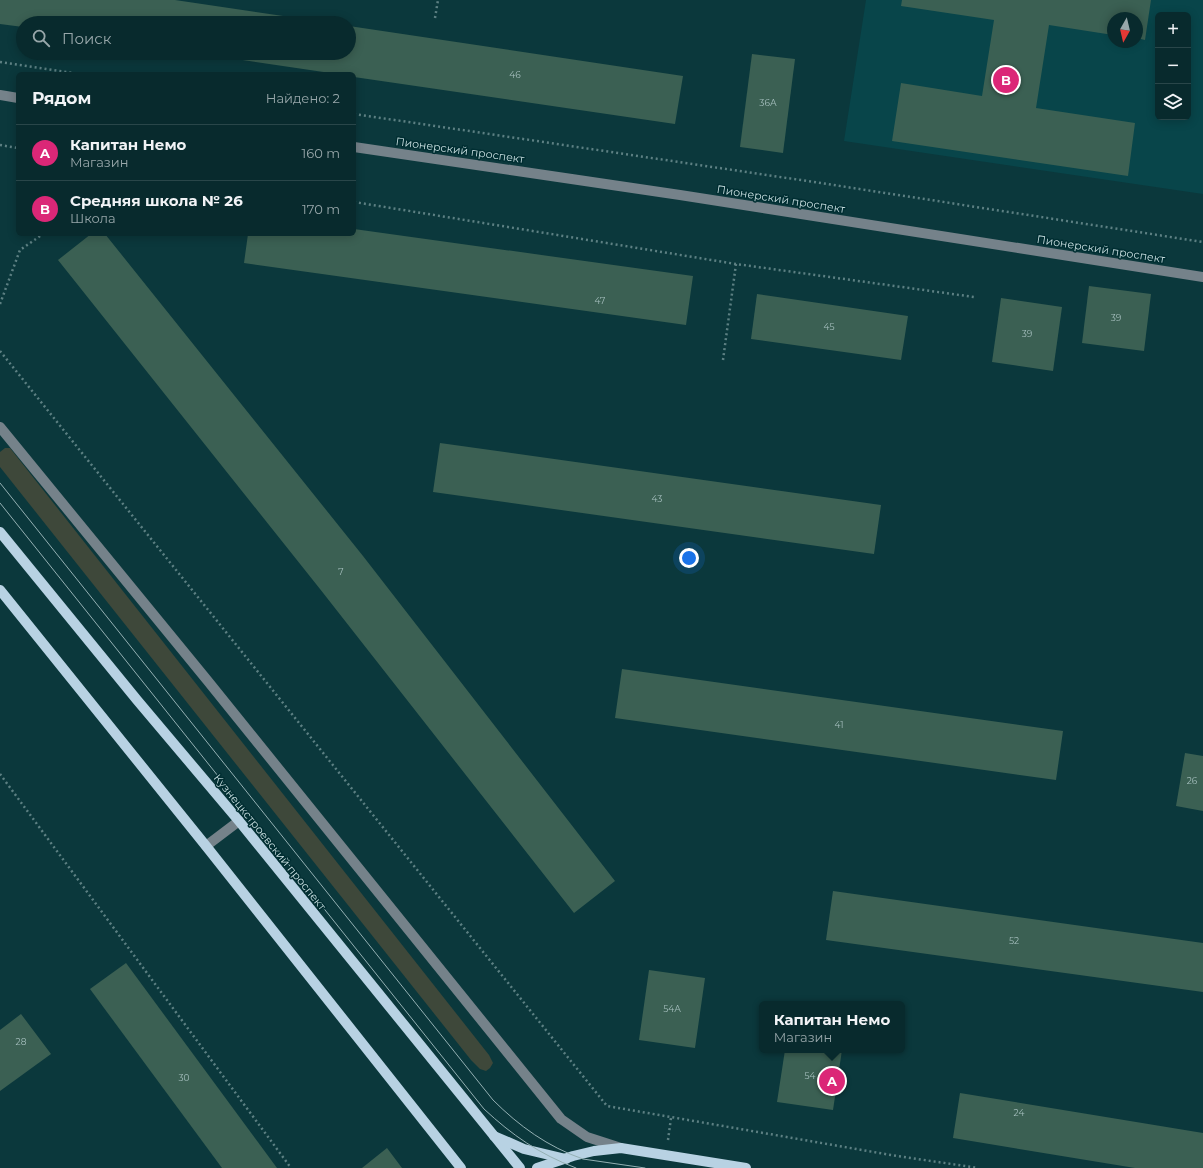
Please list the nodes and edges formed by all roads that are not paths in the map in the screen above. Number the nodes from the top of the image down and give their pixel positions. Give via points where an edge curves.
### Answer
1 (0, 95) edge
2 (16, 98) edge
3 (356, 147) edge
4 (1203, 277) edge
5 (0, 427) edge
6 (0, 532) edge
7 (0, 590) edge
8 (239, 822) junction
9 (206, 846) junction
10 (492, 1135) junction
11 (622, 1148) junction
12 (566, 1159) junction
13 (461, 1168) edge
14 (520, 1168) edge
15 (537, 1168) edge
16 (746, 1168) edge

1 - 2 street
3 - 4 street, Пионерский проспект
5 - 11 street via 561,1119 587,1137
6 - 8 main road, Кузнецкстроевский проспект
7 - 9 main road
8 - 9 street
8 - 10 main road, Кузнецкстроевский проспект
9 - 13 main road
10 - 12 main road via 524,1148
10 - 14 main road, Кузнецкстроевский проспект
11 - 12 main road via 594,1151
11 - 16 main road
12 - 15 main road

